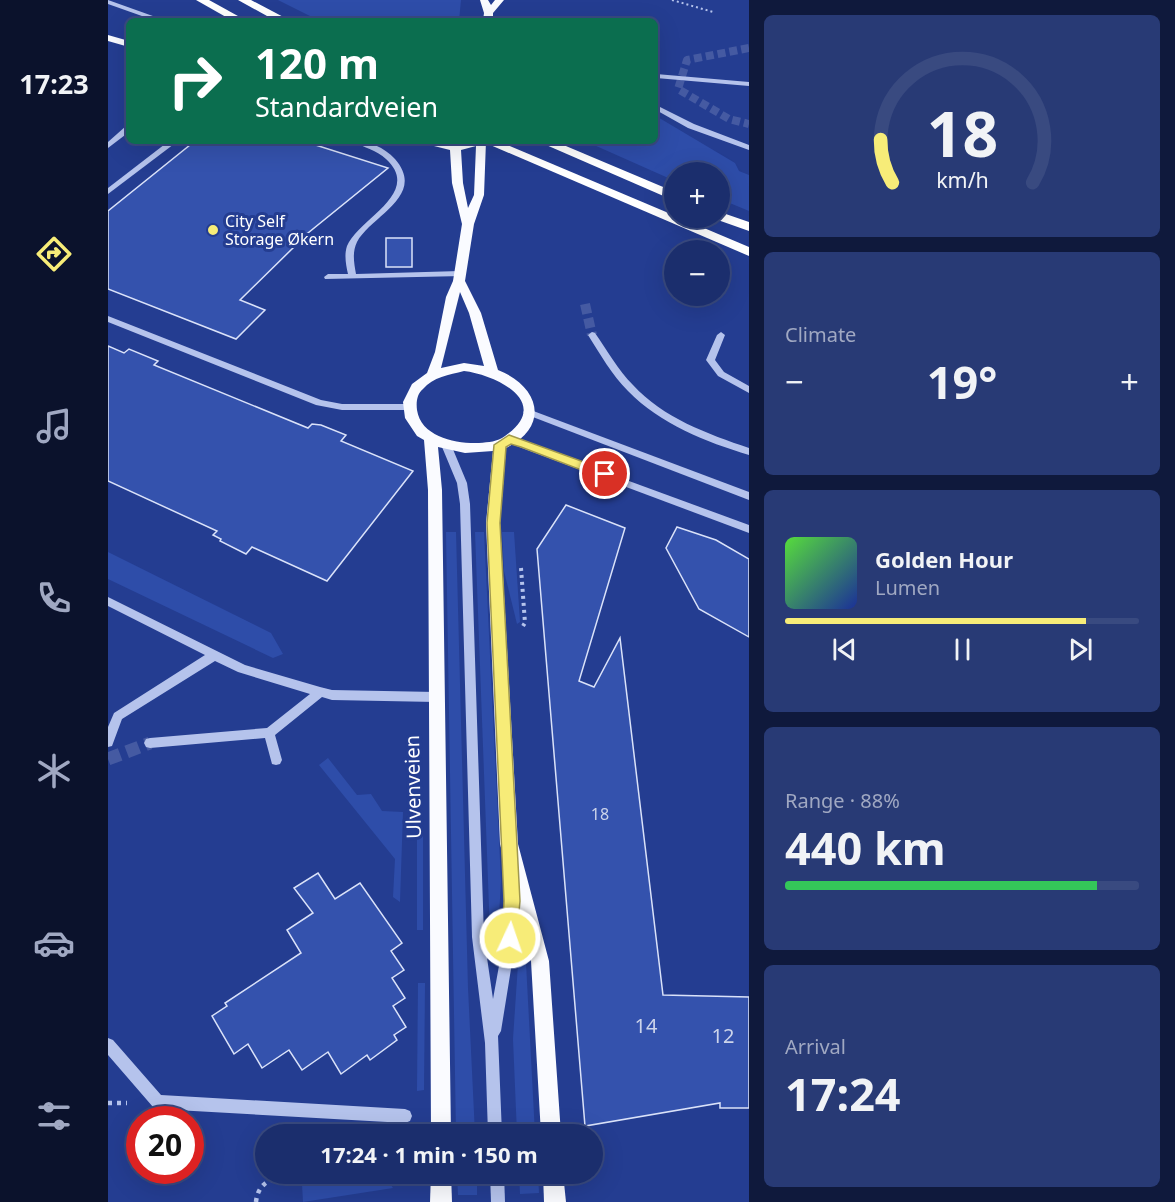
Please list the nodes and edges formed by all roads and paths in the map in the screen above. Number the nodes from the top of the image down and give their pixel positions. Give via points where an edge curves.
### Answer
1 (192, 0) edge
2 (201, 0) edge
3 (243, 0) edge
4 (259, 0) edge
5 (484, 0) edge
6 (500, 0) edge
7 (672, 0) edge
8 (108, 2) edge
9 (713, 12) dead end
10 (225, 13) junction
11 (489, 17) edge
12 (153, 18) edge
13 (235, 18) edge
14 (279, 18) edge
15 (287, 18) edge
16 (108, 38) edge
17 (126, 43) edge
18 (658, 76) edge
19 (749, 84) edge
20 (658, 108) edge
21 (126, 131) edge
22 (170, 144) edge
23 (365, 144) edge
24 (482, 144) edge
25 (489, 144) edge
26 (550, 144) edge
27 (456, 145) edge
28 (108, 146) edge
29 (749, 148) edge
30 (108, 192) edge
31 (664, 192) edge
32 (730, 220) edge
33 (468, 224) junction
34 (749, 227) edge
35 (749, 252) edge
36 (328, 276) dead end
37 (352, 276) junction
38 (459, 278) junction
39 (108, 319) edge
40 (592, 334) tunnel mouth
41 (721, 335) dead end
42 (492, 370) junction
43 (433, 374) junction
44 (749, 390) edge
45 (408, 407) junction
46 (528, 412) junction
47 (505, 442) junction
48 (439, 444) junction
49 (749, 452) edge
50 (749, 496) edge
51 (749, 529) edge
52 (108, 602) edge
53 (215, 655) junction
54 (320, 692) junction
55 (436, 697) junction
56 (269, 733) junction
57 (108, 742) edge
58 (150, 743) tunnel mouth
59 (276, 760) dead end
60 (509, 844) junction
61 (492, 1043) junction
62 (108, 1045) edge
63 (405, 1116) dead end
64 (441, 1124) edge
65 (495, 1124) edge
66 (550, 1124) edge
67 (262, 1184) edge
68 (441, 1184) edge
69 (497, 1184) edge
70 (554, 1184) edge
71 (256, 1202) edge
72 (441, 1202) edge
73 (498, 1202) edge
74 (555, 1202) edge

1 - 10 highway
2 - 10 highway
3 - 14 highway
4 - 15 highway
5 - 11 main road
6 - 11 main road
7 - 9 path
8 - 12 street
10 - 13 highway
16 - 17 main road
18 - 19 street
20 - 29 street via 691,126
21 - 28 street
22 - 30 street
23 - 37 street via 390,157 399,171 400,184 389,206 353,241
24 - 33 main road via 479,195
25 - 35 highway
26 - 31 highway
27 - 33 main road via 454,171
32 - 34 highway
33 - 38 main road
36 - 37 street
37 - 38 street
38 - 42 main road via 472,298
38 - 43 main road
39 - 45 street via 319,404
40 - 49 street via 629,387 649,406 719,442
41 - 44 street via 710,360 721,374
42 - 43 main road via 464,367
42 - 46 main road via 520,388
43 - 45 main road via 417,387
45 - 48 main road via 413,423
46 - 47 main road via 524,426
46 - 50 street
47 - 48 main road via 479,450
47 - 51 street
47 - 60 main road via 493,523
48 - 55 main road, Ulvenveien via 435,490
48 - 61 street via 462,483 465,504 478,937
52 - 53 street
53 - 54 street via 242,669
53 - 57 street via 118,716
54 - 55 street
54 - 56 street
55 - 64 main road, Ulvenveien
56 - 58 street
56 - 59 street
60 - 61 street via 510,938
60 - 66 main road via 540,961
61 - 65 street
62 - 63 street via 158,1102
67 - 71 path
68 - 72 main road
69 - 73 street
70 - 74 main road

